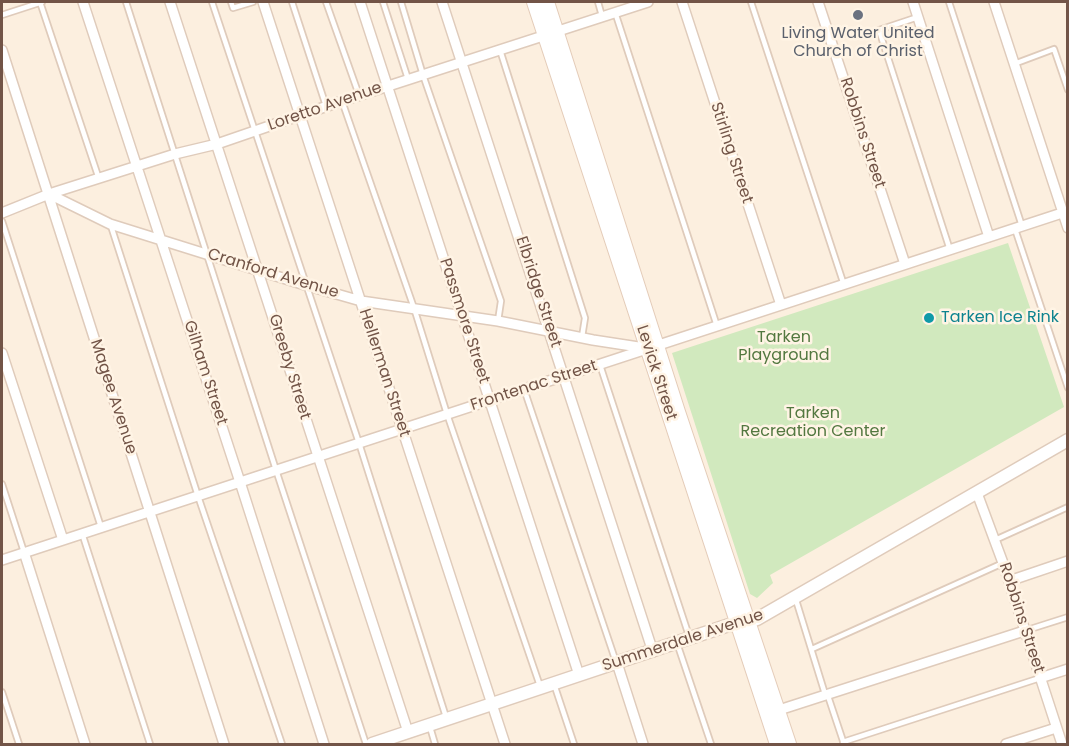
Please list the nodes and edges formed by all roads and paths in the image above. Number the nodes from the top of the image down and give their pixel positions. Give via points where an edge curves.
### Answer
1 (41, 2) edge
2 (83, 2) edge
3 (126, 2) edge
4 (170, 2) edge
5 (212, 2) edge
6 (231, 2) edge
7 (253, 2) edge
8 (263, 2) edge
9 (292, 2) edge
10 (326, 2) edge
11 (360, 2) edge
12 (383, 2) edge
13 (401, 2) edge
14 (442, 2) edge
15 (534, 2) edge
16 (547, 2) edge
17 (598, 2) edge
18 (644, 2) edge
19 (682, 2) edge
20 (751, 2) edge
21 (818, 2) edge
22 (913, 2) edge
23 (950, 2) edge
24 (994, 2) edge
25 (615, 12) junction
26 (2, 15) edge
27 (603, 16) junction
28 (918, 17) junction
29 (551, 34) junction
30 (2, 50) edge
31 (500, 50) junction
32 (463, 63) junction
33 (1014, 64) junction
34 (423, 75) junction
35 (408, 79) junction
36 (387, 86) junction
37 (1068, 90) edge
38 (360, 95) junction
39 (342, 101) junction
40 (326, 106) junction
41 (299, 116) junction
42 (254, 131) junction
43 (217, 144) junction
44 (175, 154) junction
45 (136, 166) junction
46 (99, 179) junction
47 (49, 194) junction
48 (1065, 212) edge
49 (2, 213) edge
50 (2, 221) edge
51 (110, 224) junction
52 (1018, 227) junction
53 (1068, 228) edge
54 (989, 237) junction
55 (161, 239) junction
56 (950, 250) junction
57 (206, 253) junction
58 (906, 264) junction
59 (259, 270) junction
60 (305, 285) junction
61 (844, 285) junction
62 (361, 301) junction
63 (781, 305) junction
64 (414, 308) junction
65 (462, 315) junction
66 (498, 321) junction
67 (717, 326) junction
68 (550, 331) junction
69 (582, 338) junction
70 (652, 347) junction
71 (2, 354) edge
72 (599, 364) junction
73 (565, 376) junction
74 (1068, 388) edge
75 (524, 389) junction
76 (490, 400) junction
77 (447, 414) junction
78 (402, 429) junction
79 (1068, 440) edge
80 (358, 443) junction
81 (318, 456) junction
82 (276, 470) junction
83 (240, 482) junction
84 (2, 483) edge
85 (977, 493) junction
86 (198, 496) junction
87 (1068, 507) edge
88 (150, 511) junction
89 (101, 527) junction
90 (82, 533) junction
91 (63, 540) junction
92 (995, 540) junction
93 (24, 552) junction
94 (2, 560) edge
95 (1068, 561) edge
96 (1003, 563) junction
97 (1009, 581) junction
98 (795, 597) junction
99 (1068, 617) edge
100 (743, 623) junction
101 (1024, 631) junction
102 (690, 638) junction
103 (678, 643) junction
104 (812, 649) junction
105 (653, 652) junction
106 (617, 663) junction
107 (1068, 669) edge
108 (579, 675) junction
109 (1040, 678) junction
110 (554, 684) junction
111 (541, 688) junction
112 (2, 692) edge
113 (826, 694) junction
114 (492, 705) junction
115 (779, 710) junction
116 (447, 720) junction
117 (429, 726) junction
118 (1056, 728) junction
119 (408, 732) junction
120 (843, 743) edge
121 (19, 744) edge
122 (85, 744) edge
123 (150, 744) edge
124 (224, 744) edge
125 (282, 744) edge
126 (324, 744) edge
127 (366, 744) edge
128 (372, 744) edge
129 (435, 744) edge
130 (505, 744) edge
131 (574, 744) edge
132 (643, 744) edge
133 (711, 744) edge
134 (777, 744) edge
135 (789, 744) edge
136 (1006, 744) edge
137 (1062, 744) edge

1 - 26 lane
1 - 46 lane
2 - 45 street, Gilham Street
3 - 44 lane
4 - 43 street, Greeby Street
5 - 42 lane
6 - 7 lane via 233,8
8 - 41 street, Hellerman Street
9 - 40 lane
10 - 38 lane
11 - 36 street, Passmore Street
12 - 35 lane
13 - 34 lane
14 - 32 street, Elbridge Street
15 - 29 main road, Levick Street
16 - 29 main road, Levick Street
17 - 27 lane
18 - 25 street, Loretto Avenue
19 - 63 street, Stirling Street
20 - 61 lane
21 - 58 street, Robbins Street
22 - 28 street
23 - 52 lane
24 - 33 street
25 - 27 street, Loretto Avenue
25 - 67 lane
27 - 29 street, Loretto Avenue
28 - 54 street
28 - 56 lane via 879,30
29 - 31 street, Loretto Avenue
29 - 70 main road, Levick Street
30 - 47 street, Magee Avenue
31 - 32 street, Loretto Avenue
31 - 69 lane via 585,318
32 - 34 street, Loretto Avenue
32 - 68 street, Elbridge Street
33 - 37 lane via 1054,49
33 - 48 street
34 - 35 street, Loretto Avenue
34 - 66 lane via 501,301
35 - 36 street, Loretto Avenue
36 - 38 street, Loretto Avenue
36 - 65 street, Passmore Street
38 - 39 street, Loretto Avenue
39 - 40 street, Loretto Avenue
39 - 64 lane
40 - 41 street, Loretto Avenue
41 - 42 street, Loretto Avenue
41 - 62 street, Hellerman Street
42 - 43 street, Loretto Avenue
42 - 60 lane
43 - 44 street, Loretto Avenue
43 - 59 street, Greeby Street
44 - 45 street, Loretto Avenue
44 - 57 lane
45 - 46 street, Loretto Avenue
45 - 55 street, Gilham Street
46 - 47 street, Loretto Avenue
47 - 49 street, Loretto Avenue
47 - 51 street, Cranford Avenue
47 - 88 street, Magee Avenue
48 - 52 street, Frontenac Street
48 - 53 street
50 - 89 lane
51 - 55 street, Cranford Avenue
51 - 86 lane
52 - 54 street, Frontenac Street
52 - 74 lane
54 - 56 street, Frontenac Street
55 - 57 street, Cranford Avenue
55 - 83 street, Gilham Street
56 - 58 street, Frontenac Street
57 - 59 street, Cranford Avenue
57 - 82 lane
58 - 61 street, Frontenac Street
59 - 60 street, Cranford Avenue
59 - 81 street, Greeby Street
60 - 62 street, Cranford Avenue
60 - 80 lane
61 - 63 street, Frontenac Street
62 - 64 street, Cranford Avenue
62 - 78 street, Hellerman Street
63 - 67 street, Frontenac Street
64 - 65 street, Cranford Avenue
64 - 77 lane
65 - 66 street, Cranford Avenue
65 - 76 street, Passmore Street
66 - 68 street, Cranford Avenue
67 - 70 street, Frontenac Street
68 - 69 street, Cranford Avenue
68 - 73 street, Elbridge Street
69 - 70 street, Cranford Avenue
70 - 72 street, Frontenac Street
70 - 100 main road, Levick Street
71 - 91 street
72 - 73 street, Frontenac Street
72 - 102 lane
73 - 75 street, Frontenac Street
73 - 105 street, Elbridge Street
75 - 76 street, Frontenac Street
75 - 106 lane
76 - 77 street, Frontenac Street
76 - 108 street, Passmore Street
77 - 78 street, Frontenac Street
77 - 111 lane
78 - 80 street, Frontenac Street
78 - 114 street, Hellerman Street
79 - 85 street, Summerdale Avenue
80 - 81 street, Frontenac Street
80 - 116 lane
81 - 82 street, Frontenac Street
81 - 119 street, Greeby Street
82 - 83 street, Frontenac Street
82 - 127 lane
83 - 86 street, Frontenac Street
83 - 126 street, Gilham Street
84 - 93 lane
85 - 92 street, Robbins Street
85 - 98 street, Summerdale Avenue
86 - 88 street, Frontenac Street
86 - 125 lane
87 - 92 lane
88 - 89 street, Frontenac Street
88 - 124 street, Magee Avenue
89 - 90 street, Frontenac Street
90 - 91 street, Frontenac Street
90 - 123 lane
91 - 93 street, Frontenac Street
92 - 96 street, Robbins Street
93 - 94 street, Frontenac Street
93 - 122 street
95 - 97 street
96 - 97 street, Robbins Street
96 - 104 lane
97 - 101 street, Robbins Street
98 - 100 street, Summerdale Avenue
98 - 104 lane
99 - 101 lane
100 - 102 street, Summerdale Avenue
100 - 115 main road, Levick Street
100 - 134 main road, Levick Street
101 - 109 street, Robbins Street
101 - 113 street
102 - 103 street, Summerdale Avenue
103 - 105 street, Summerdale Avenue
103 - 133 lane
104 - 113 lane
105 - 106 street, Summerdale Avenue
106 - 108 street, Summerdale Avenue
106 - 132 street
107 - 109 street
108 - 110 street, Summerdale Avenue
109 - 118 street, Robbins Street
109 - 120 lane
110 - 111 street, Summerdale Avenue
110 - 131 lane
111 - 114 street, Summerdale Avenue
112 - 121 lane
113 - 115 street
113 - 120 lane
114 - 116 street, Summerdale Avenue
114 - 130 street, Hellerman Street
115 - 135 main road, Levick Street
116 - 117 street, Summerdale Avenue
117 - 119 street, Summerdale Avenue
117 - 129 lane
118 - 136 street
118 - 137 street, Robbins Street
119 - 128 street, Summerdale Avenue

